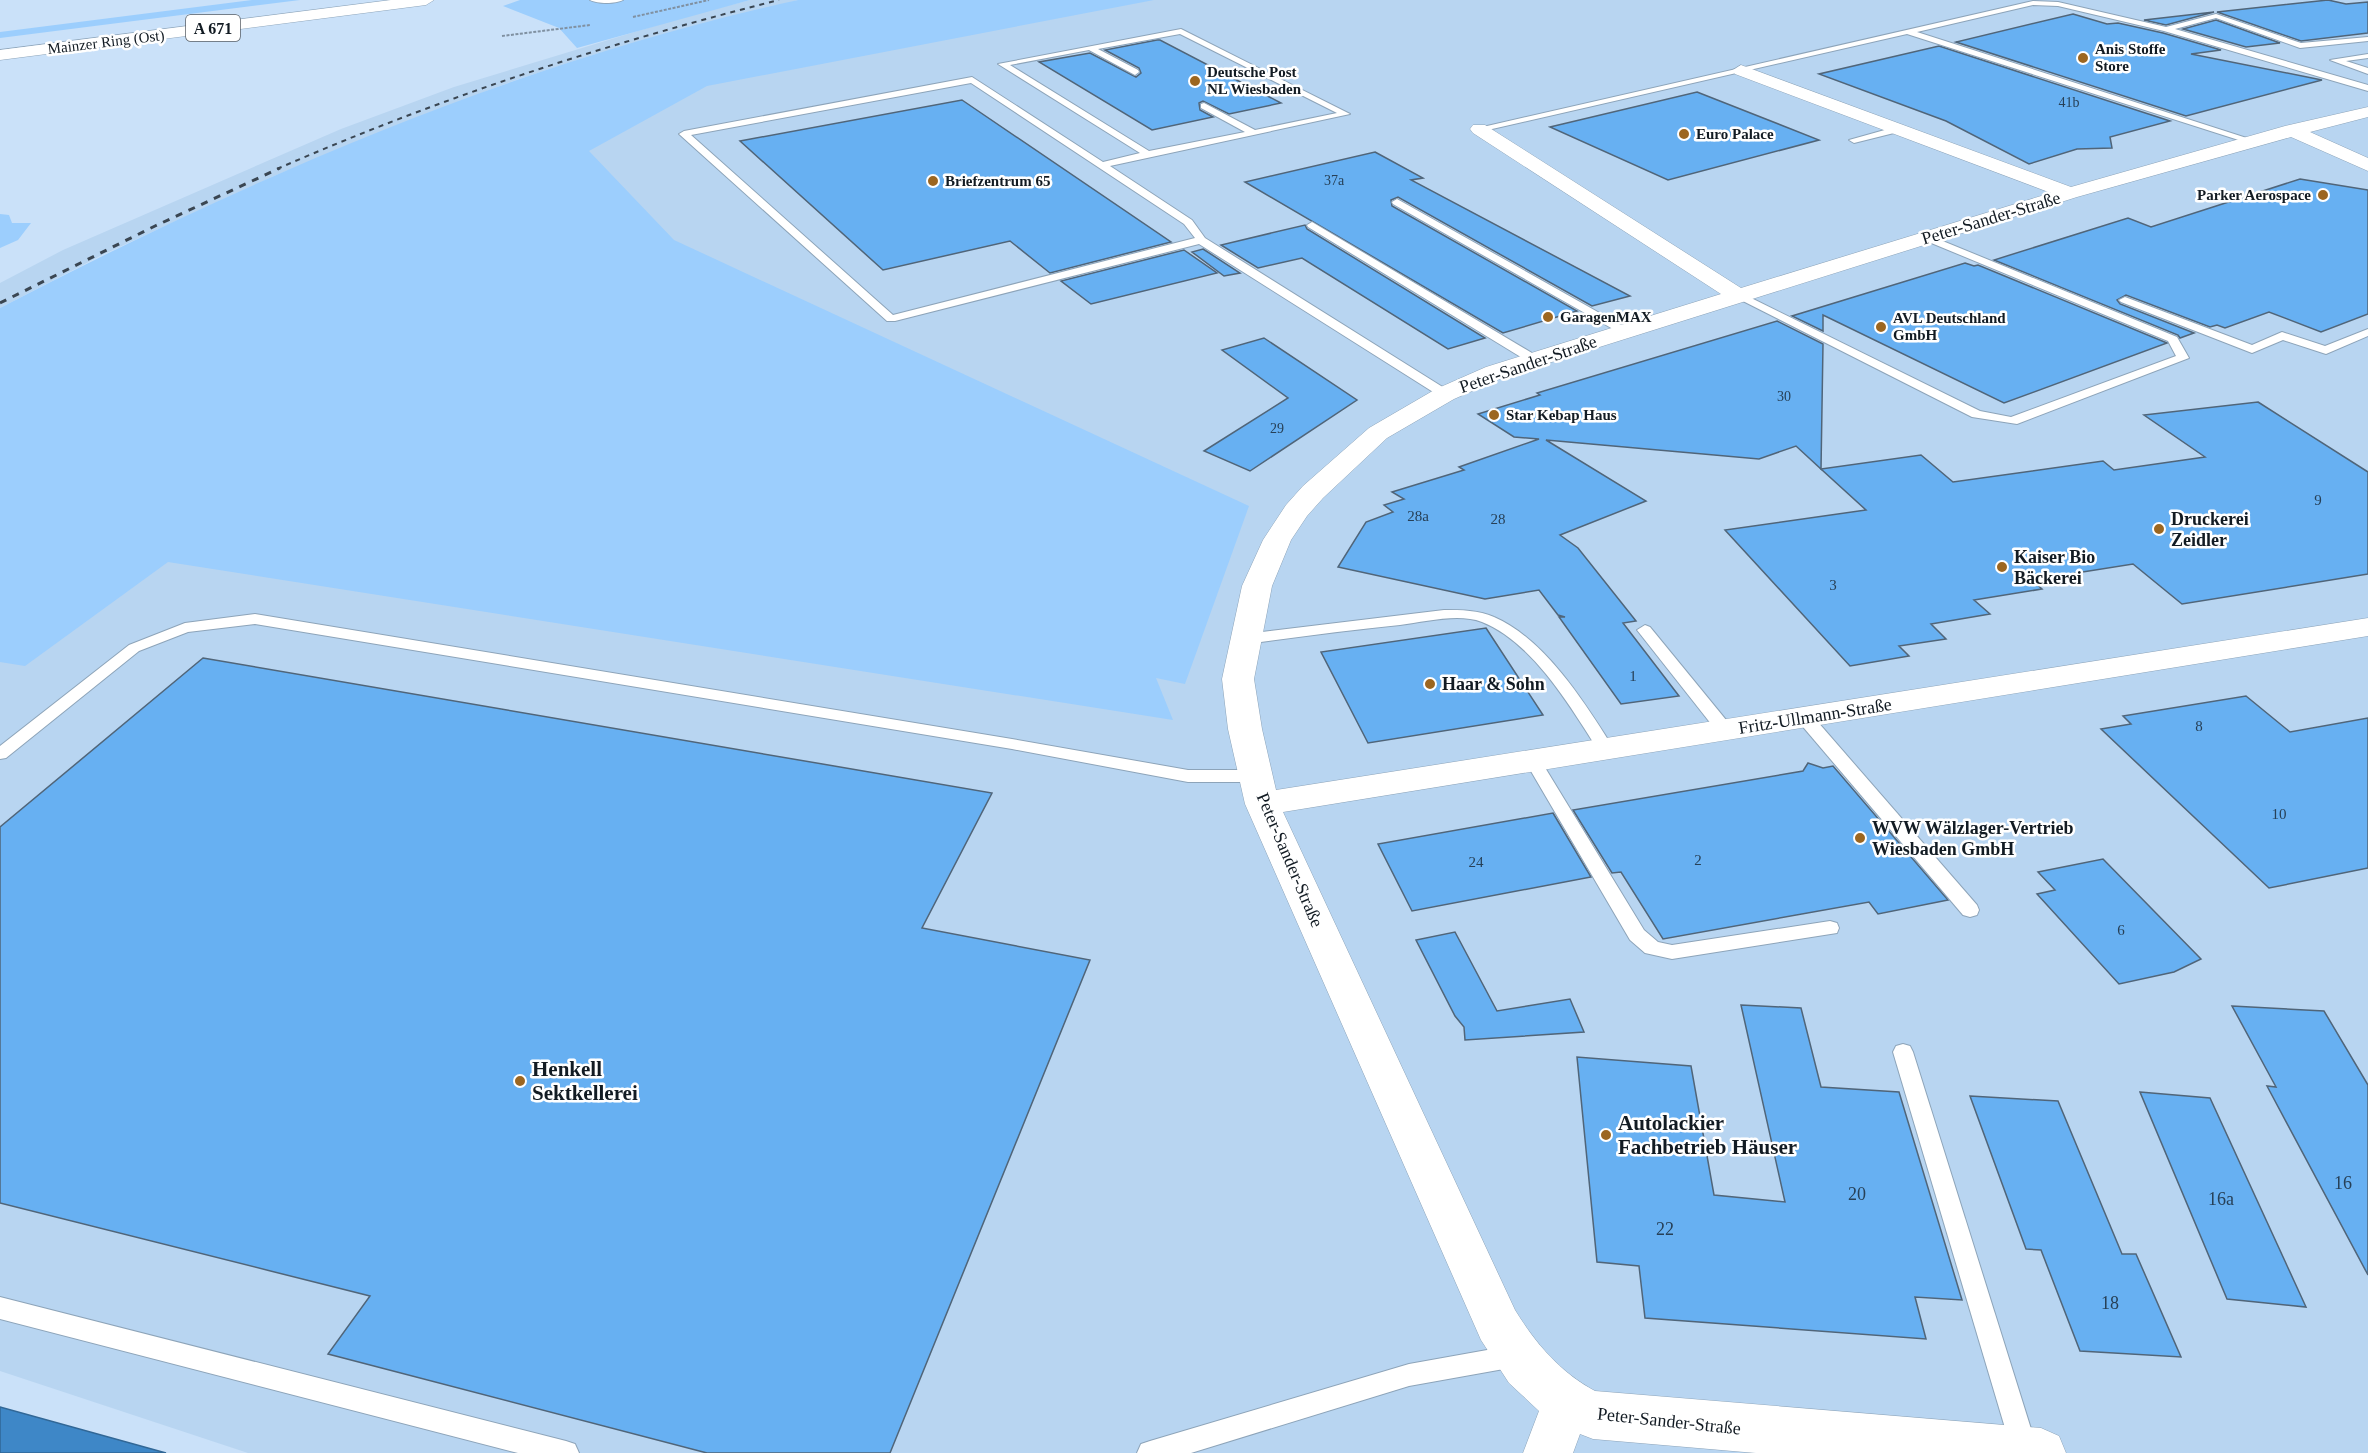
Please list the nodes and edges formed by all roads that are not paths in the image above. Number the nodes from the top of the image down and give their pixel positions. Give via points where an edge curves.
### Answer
1 (355, 0) edge
2 (426, 0) edge
3 (594, 0) edge
4 (619, 0) edge
5 (2166, 29) junction
6 (1908, 32) junction
7 (2368, 39) edge
8 (0, 46) edge
9 (1091, 48) junction
10 (0, 55) edge
11 (2368, 56) edge
12 (1741, 70) junction
13 (2368, 71) edge
14 (1135, 72) dead end
15 (2368, 88) edge
16 (1204, 106) dead end
17 (2368, 112) edge
18 (1479, 129) joint
19 (1899, 129) junction
20 (2291, 130) junction
21 (1254, 133) junction
22 (1854, 140) dead end
23 (2252, 141) junction
24 (1148, 154) junction
25 (1102, 165) junction
26 (2368, 165) edge
27 (2070, 193) junction
28 (1397, 202) dead end
29 (1312, 225) dead end
30 (1928, 238) junction
31 (1200, 240) junction
32 (1737, 295) junction
33 (2125, 300) dead end
34 (1624, 331) junction
35 (2368, 332) edge
36 (1533, 359) junction
37 (1445, 394) junction
38 (2368, 627) edge
39 (1645, 630) dead end
40 (1246, 639) junction
41 (1804, 717) junction
42 (1725, 730) junction
43 (1606, 749) junction
44 (0, 754) edge
45 (1533, 761) junction
46 (1259, 790) junction
47 (1970, 910) dead end
48 (1830, 928) dead end
49 (1903, 1052) dead end
50 (0, 1308) edge
51 (1516, 1356) junction
52 (1568, 1406) junction
53 (2033, 1452) edge
54 (566, 1453) edge
55 (1150, 1453) edge
56 (1548, 1453) edge

1 - 8 main road, Mainzer Ring (Ost) / A 671
2 - 10 main road, Mainzer Ring (Ost) / A 671
3 - 4 lane
5 - 6 lane via 2058,4 2033,3
5 - 7 lane via 2216,16 2300,46
5 - 15 lane
6 - 12 lane
6 - 23 lane
9 - 14 lane
9 - 21 lane via 1181,32 1346,114
9 - 24 lane via 1002,64
11 - 13 lane via 2334,60
12 - 18 lane
12 - 19 main road
16 - 21 lane
17 - 20 main road, Peter-Sander-Straße
18 - 32 main road
19 - 22 lane
19 - 27 main road
20 - 23 main road, Peter-Sander-Straße
20 - 26 main road
21 - 24 lane
23 - 27 main road, Peter-Sander-Straße
24 - 25 lane
25 - 31 lane via 1188,222
25 - 31 lane via 972,80 684,134 891,318
27 - 30 main road, Peter-Sander-Straße
28 - 34 lane
29 - 36 lane
30 - 32 main road, Peter-Sander-Straße
30 - 32 lane via 2173,339 2183,358 2012,421 1977,414
31 - 37 lane
32 - 34 main road, Peter-Sander-Straße
33 - 35 lane via 2252,350 2282,336 2325,350
34 - 36 main road, Peter-Sander-Straße
36 - 37 main road, Peter-Sander-Straße
37 - 40 main road, Peter-Sander-Straße via 1378,433 1296,511 1277,540 1257,586
38 - 41 main road, Fritz-Ullmann-Straße
39 - 42 lane
40 - 43 lane via 1450,614 1486,619 1513,634 1539,659 1588,719
40 - 46 main road, Peter-Sander-Straße via 1238,679
41 - 42 main road, Fritz-Ullmann-Straße
41 - 47 lane
42 - 43 main road, Fritz-Ullmann-Straße
43 - 45 main road, Fritz-Ullmann-Straße
44 - 46 lane via 134,648 185,628 255,619 1012,744
45 - 46 main road, Fritz-Ullmann-Straße
45 - 48 lane via 1637,935 1652,948 1672,952
46 - 51 main road, Peter-Sander-Straße via 1498,1325
49 - 53 lane
50 - 54 lane
51 - 52 main road, Peter-Sander-Straße
51 - 55 lane via 1409,1375
52 - 53 main road, Peter-Sander-Straße via 1612,1418
52 - 56 main road

